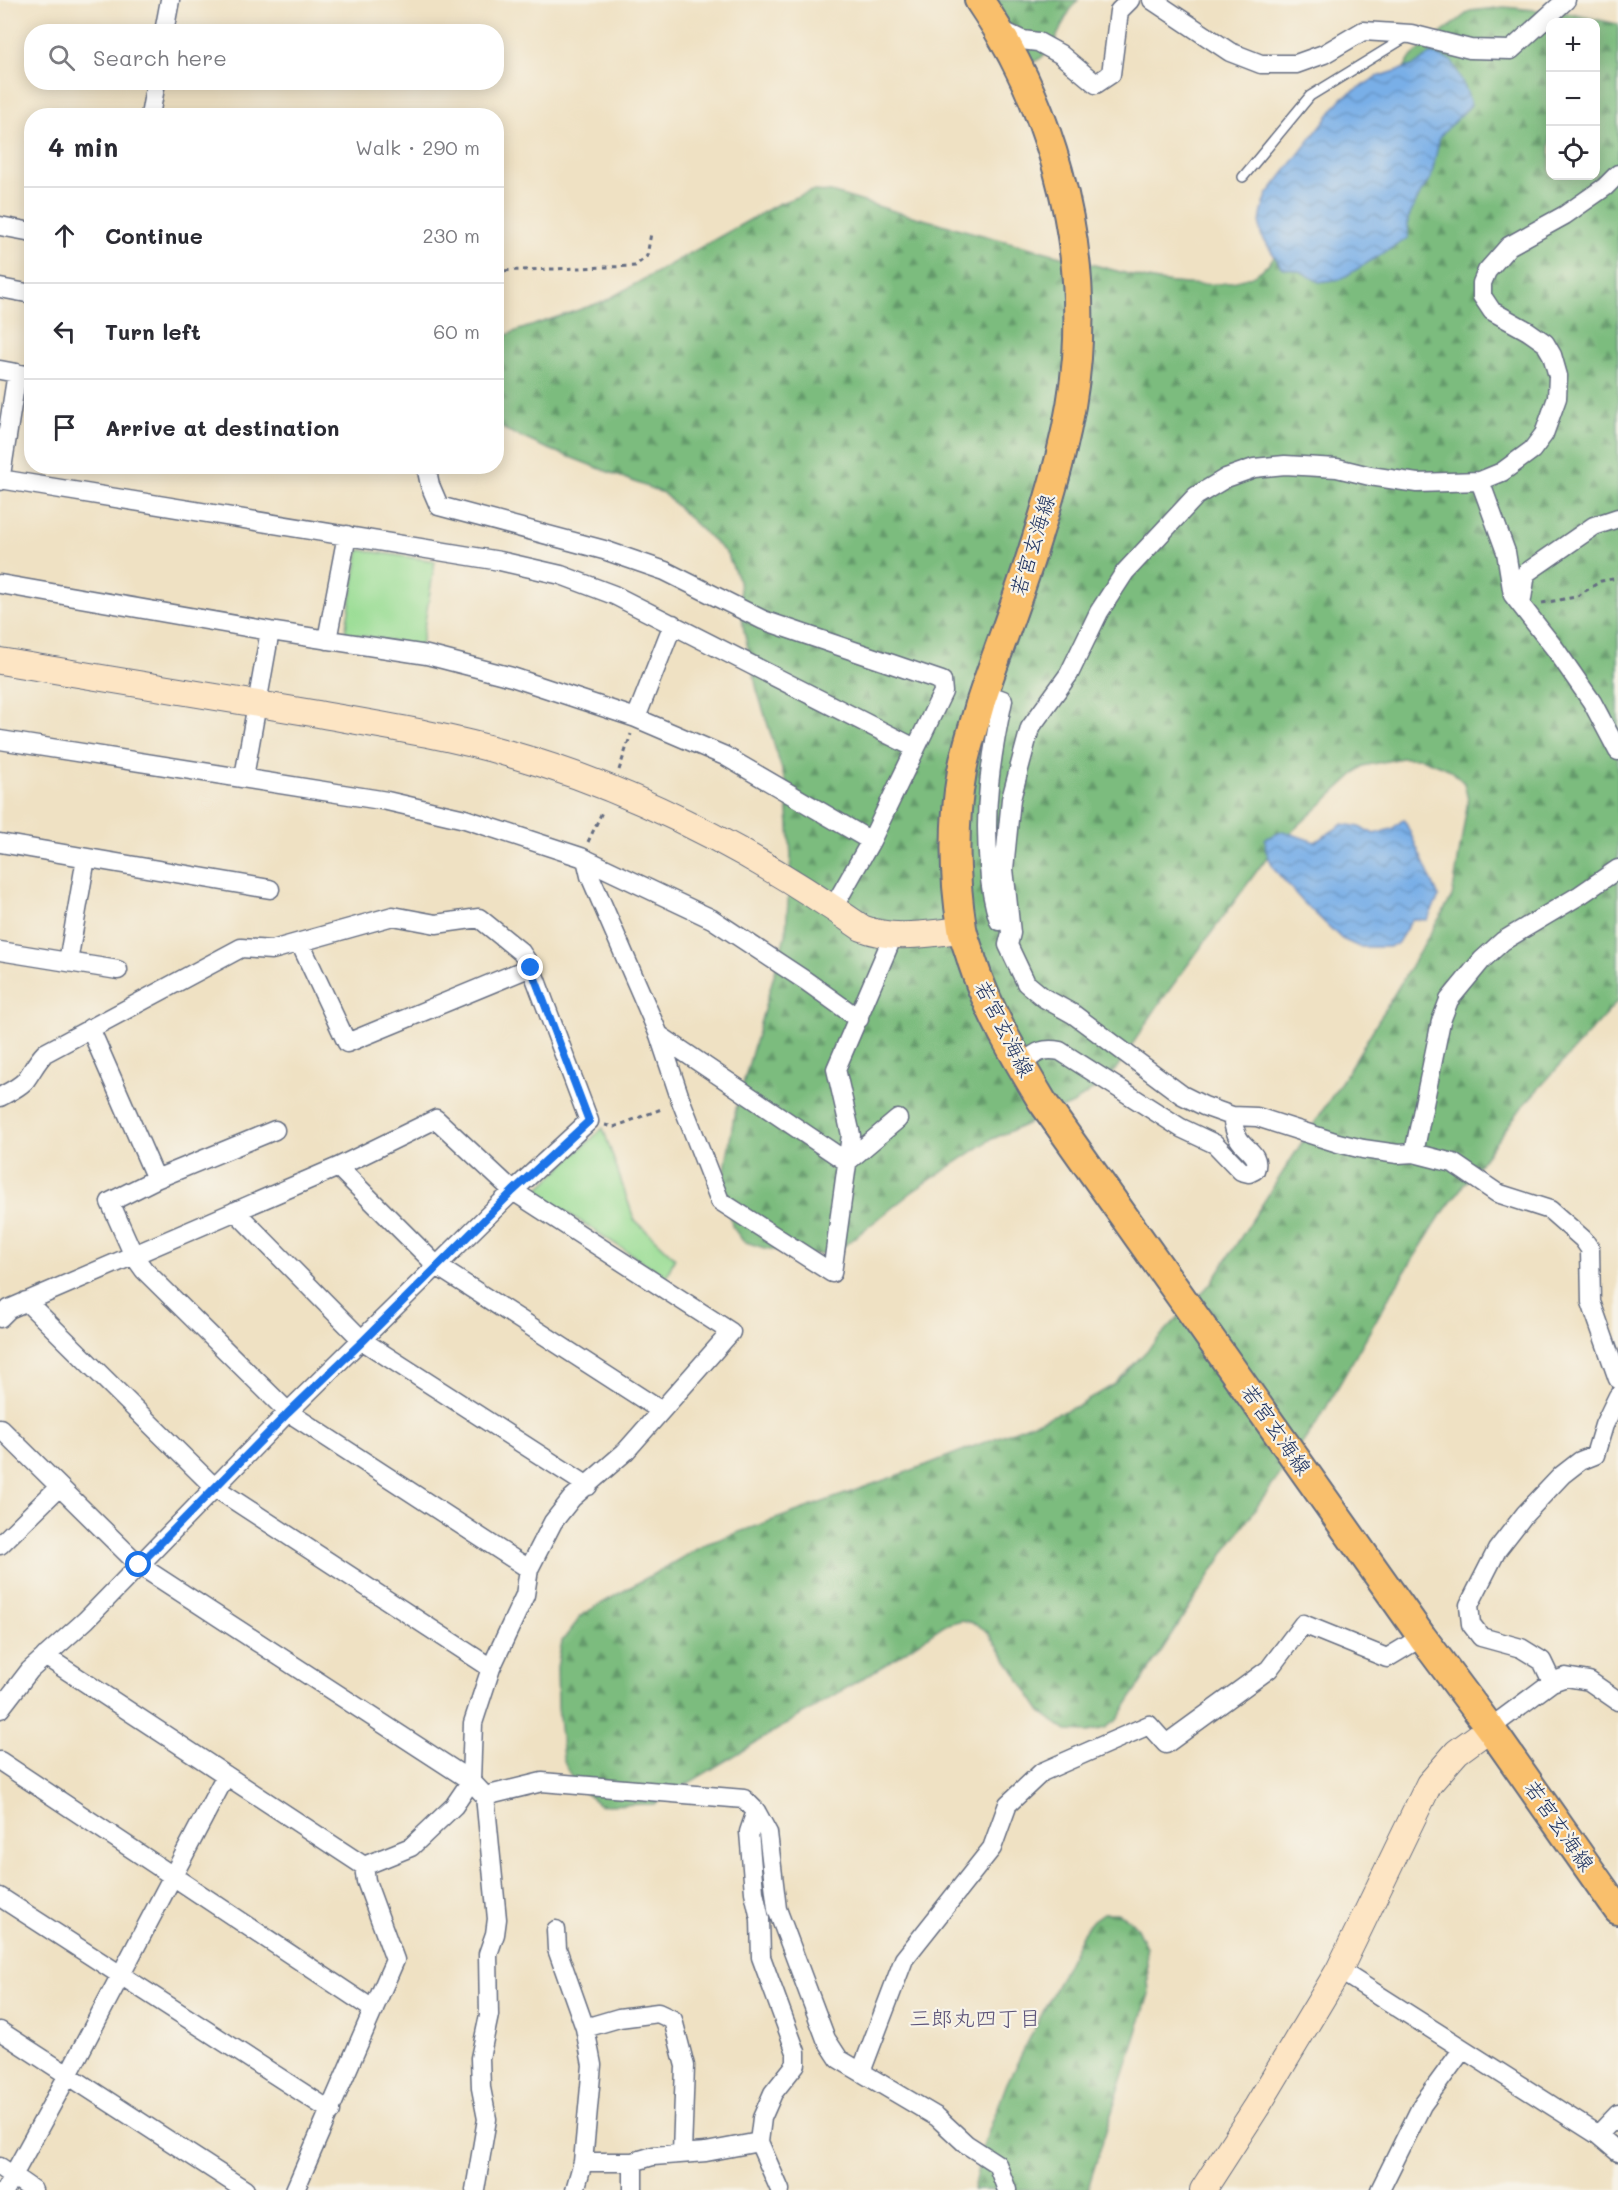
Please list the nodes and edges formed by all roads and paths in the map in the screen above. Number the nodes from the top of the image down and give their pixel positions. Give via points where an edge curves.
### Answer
1 (170, 0) edge
2 (979, 0) edge
3 (1130, 0) edge
4 (1152, 0) edge
5 (1566, 0) edge
6 (166, 24) edge
7 (997, 28) junction
8 (1411, 34) junction
9 (155, 90) edge
10 (151, 108) edge
11 (1618, 174) edge
12 (1243, 177) dead end
13 (0, 226) edge
14 (24, 230) edge
15 (651, 233) dead end
16 (504, 271) edge
17 (0, 288) edge
18 (24, 292) edge
19 (16, 373) edge
20 (428, 474) edge
21 (0, 480) edge
22 (1480, 481) junction
23 (1618, 518) edge
24 (347, 535) junction
25 (1618, 578) edge
26 (0, 584) edge
27 (1521, 605) junction
28 (674, 624) junction
29 (270, 631) junction
30 (327, 640) junction
31 (0, 661) edge
32 (984, 693) junction
33 (257, 703) junction
34 (636, 718) junction
35 (0, 740) edge
36 (915, 748) junction
37 (1618, 751) edge
38 (244, 777) junction
39 (612, 790) junction
40 (871, 841) junction
41 (0, 843) edge
42 (86, 858) junction
43 (584, 858) junction
44 (1618, 869) edge
45 (270, 889) dead end
46 (833, 908) junction
47 (962, 930) junction
48 (893, 936) junction
49 (300, 942) junction
50 (1008, 945) junction
51 (0, 951) edge
52 (68, 962) junction
53 (531, 968) junction
54 (118, 970) dead end
55 (859, 1019) junction
56 (90, 1028) junction
57 (658, 1035) junction
58 (1020, 1065) junction
59 (0, 1097) edge
60 (681, 1101) junction
61 (1232, 1116) junction
62 (898, 1119) dead end
63 (589, 1121) junction
64 (275, 1130) dead end
65 (1414, 1153) junction
66 (847, 1162) junction
67 (338, 1167) junction
68 (156, 1179) junction
69 (513, 1191) junction
70 (235, 1211) junction
71 (134, 1256) junction
72 (437, 1266) junction
73 (26, 1301) junction
74 (0, 1318) edge
75 (363, 1341) junction
76 (1618, 1379) edge
77 (1618, 1396) edge
78 (660, 1410) junction
79 (288, 1413) junction
80 (0, 1428) edge
81 (588, 1486) junction
82 (59, 1487) junction
83 (214, 1487) junction
84 (0, 1545) edge
85 (139, 1565) junction
86 (529, 1569) junction
87 (1422, 1637) junction
88 (45, 1656) junction
89 (491, 1668) junction
90 (1552, 1682) junction
91 (1618, 1701) edge
92 (0, 1708) edge
93 (1490, 1728) junction
94 (0, 1761) edge
95 (226, 1775) junction
96 (471, 1781) junction
97 (485, 1796) junction
98 (756, 1811) junction
99 (364, 1866) junction
100 (172, 1876) junction
101 (0, 1897) edge
102 (1618, 1910) edge
103 (556, 1930) dead end
104 (1339, 1970) junction
105 (121, 1975) junction
106 (374, 2010) junction
107 (585, 2028) junction
108 (0, 2031) edge
109 (1463, 2049) junction
110 (861, 2072) junction
111 (68, 2075) junction
112 (331, 2111) junction
113 (1618, 2114) edge
114 (1598, 2135) junction
115 (759, 2142) junction
116 (1618, 2152) edge
117 (682, 2153) junction
118 (584, 2162) junction
119 (633, 2162) junction
120 (6, 2178) edge
121 (33, 2190) edge
122 (245, 2190) edge
123 (295, 2190) edge
124 (475, 2190) edge
125 (575, 2190) edge
126 (633, 2190) edge
127 (780, 2190) edge
128 (1007, 2190) edge
129 (1203, 2190) edge
130 (1380, 2190) edge

1 - 6 street
2 - 7 main road, 若宮玄海線
3 - 7 street via 1119,11 1111,74 1096,84 1060,54
4 - 8 street via 1230,52 1261,64 1296,64 1324,54 1363,31
5 - 8 street via 1511,50 1470,49
7 - 32 main road, 若宮玄海線 via 1039,114 1070,217 1076,260 1077,358 1063,447
8 - 12 lane via 1310,96
9 - 10 street
11 - 22 street via 1565,215 1509,246 1487,271 1482,283 1485,303 1545,343 1558,376 1552,416 1538,442 1520,461
13 - 14 street
15 - 16 path via 647,256 635,266
17 - 18 street
19 - 21 street
20 - 36 street via 439,506 655,567 763,620 942,681 943,692
21 - 24 street
22 - 27 street via 1506,552 1513,596
22 - 50 street via 1417,483 1337,468 1285,465 1254,468 1226,478 1196,496 1125,572 1099,612 1069,674 1030,728 1007,828 1004,869 1011,933
23 - 27 street via 1594,526 1527,573
24 - 28 street via 561,575
24 - 30 street
25 - 27 path via 1601,581 1576,597
26 - 29 street
27 - 37 street via 1592,702
28 - 34 street
28 - 36 street
29 - 30 street
29 - 33 street
30 - 34 street via 427,655 512,677
31 - 33 street
32 - 47 main road, 若宮玄海線 via 969,740 958,800 956,848
32 - 50 street via 1003,700 992,747 986,809 995,911
33 - 38 street
33 - 39 street via 478,745
34 - 39 path
34 - 40 street via 725,756
35 - 38 street
36 - 40 street
38 - 43 street via 454,816
39 - 43 path
39 - 46 street via 682,820 754,858
40 - 46 street
41 - 42 street
42 - 45 street
42 - 52 street
43 - 55 street via 712,919
43 - 57 street
44 - 65 street via 1503,941 1454,992 1441,1021
46 - 48 street via 862,928
47 - 48 street
47 - 58 main road, 若宮玄海線 via 980,986
48 - 55 street
49 - 53 street via 393,916 436,924 479,918 521,952
49 - 53 street via 347,1043
49 - 56 street via 272,950 241,948
50 - 61 street via 1026,983 1044,998 1074,1014 1182,1095
51 - 52 street
52 - 54 street
53 - 63 street
55 - 66 street via 836,1069 851,1134
56 - 59 street via 45,1053 27,1079
56 - 68 street
57 - 60 street
57 - 66 street
58 - 61 street via 1048,1048 1060,1051 1181,1128 1215,1144 1241,1171 1249,1173 1258,1163 1239,1139
58 - 87 main road, 若宮玄海線
60 - 63 path via 614,1127
60 - 66 street via 720,1201 832,1273
61 - 65 street via 1257,1117 1363,1149
62 - 66 street
63 - 69 street
64 - 68 street
65 - 76 street via 1453,1163 1497,1193 1550,1210 1583,1239 1590,1249 1591,1302
67 - 69 street via 436,1119
67 - 70 street
67 - 72 street
68 - 71 street via 110,1202
69 - 72 street
69 - 78 street via 731,1332
70 - 71 street
70 - 75 street
71 - 73 street
71 - 79 street
72 - 75 street
72 - 78 street
73 - 74 street
73 - 83 street
75 - 79 street
75 - 81 street
77 - 90 street via 1595,1455 1562,1475 1525,1515 1497,1550 1469,1605 1471,1624 1481,1637 1521,1648 1542,1662
78 - 81 street via 625,1452
79 - 83 street
79 - 86 street
80 - 82 street
81 - 86 street via 572,1498 553,1522
82 - 84 street
82 - 85 street
83 - 85 street
83 - 89 street
85 - 88 street via 87,1620
85 - 96 street
86 - 89 street via 525,1595
87 - 93 main road, 若宮玄海線
87 - 110 street via 1387,1658 1304,1624 1269,1669 1166,1744 1149,1725 1042,1772 1008,1804 992,1848 904,1959
88 - 92 street
88 - 95 street
89 - 96 street via 473,1722
90 - 91 street via 1566,1677 1590,1681
90 - 93 street
93 - 102 main road, 若宮玄海線
93 - 104 street via 1457,1752 1430,1784
94 - 100 street
95 - 99 street
95 - 100 street
96 - 97 street
96 - 99 street via 454,1806 411,1847
97 - 98 street via 542,1782 744,1799
97 - 124 street via 496,1918 488,1954 489,2015 480,2058 487,2120
98 - 110 street via 768,1833 777,1909 825,2039 839,2059
98 - 115 street via 749,1832 761,1957 796,2052 796,2064 772,2093 762,2118
99 - 106 street via 395,1960
100 - 105 street
100 - 106 street
101 - 105 street
103 - 107 street via 557,1949
104 - 109 street
104 - 129 street
105 - 111 street
105 - 112 street
106 - 112 street
107 - 117 street via 658,2013 673,2020 685,2066
107 - 118 street via 592,2065
108 - 111 street
109 - 114 street
109 - 130 street via 1422,2105
110 - 128 street via 937,2117 966,2144 997,2164
111 - 120 street
111 - 122 street
112 - 123 street
113 - 114 street
114 - 116 street
115 - 117 street
115 - 127 street
117 - 119 street
118 - 119 street
118 - 125 street
119 - 126 street
120 - 121 street

